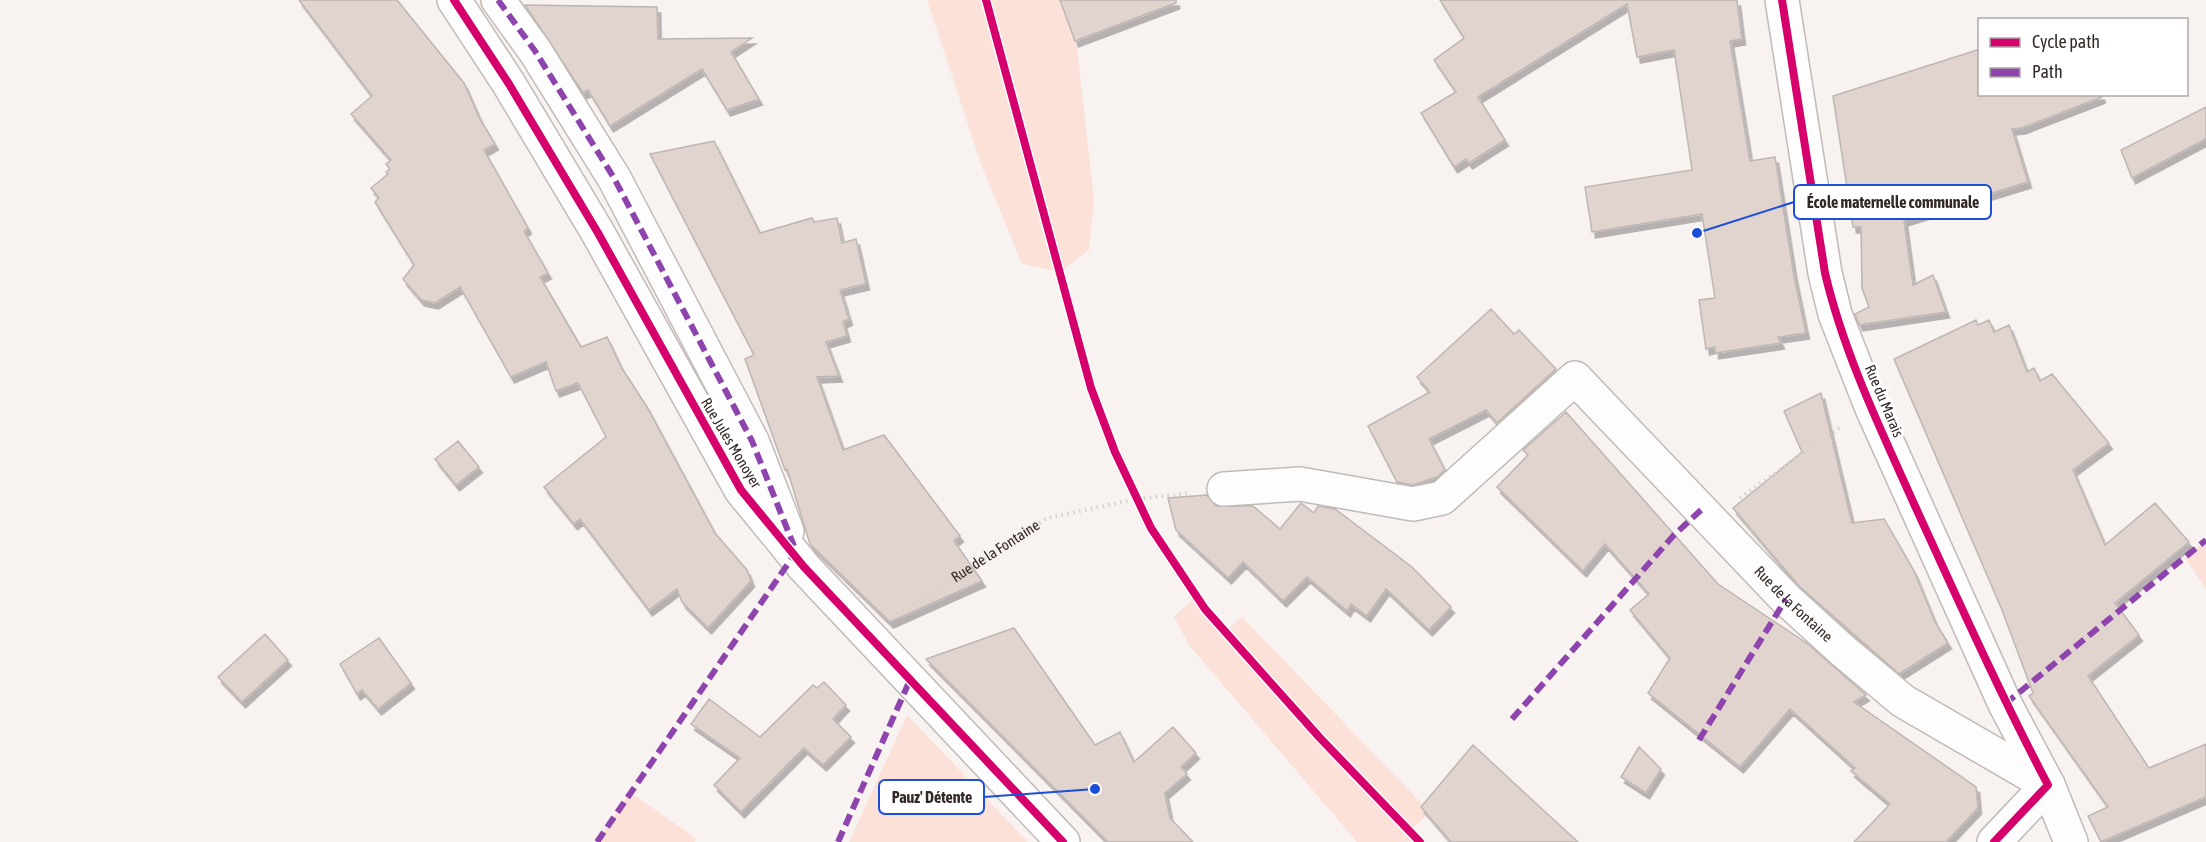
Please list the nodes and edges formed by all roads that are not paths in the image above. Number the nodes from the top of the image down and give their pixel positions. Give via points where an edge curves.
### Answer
1 (454, 0) edge
2 (498, 0) edge
3 (1782, 0) edge
4 (1224, 489) road end
5 (804, 567) junction
6 (2048, 785) junction
7 (1063, 842) edge
8 (1994, 842) edge
9 (2071, 842) edge

1 - 5 street, Rue Jules Monoyer via 510,84 598,233 741,490
2 - 5 street, Rue Jules Monoyer via 535,51 607,167 684,308 752,441
3 - 6 street, Rue du Marais via 1825,273 1835,314 1871,406 2000,693
4 - 6 street, Rue de la Fontaine via 1299,484 1413,504 1427,503 1442,498 1575,378 1785,599 1842,650 1903,701
5 - 7 street, Rue Jules Monoyer
6 - 8 street
6 - 9 street, Rue du Marais

